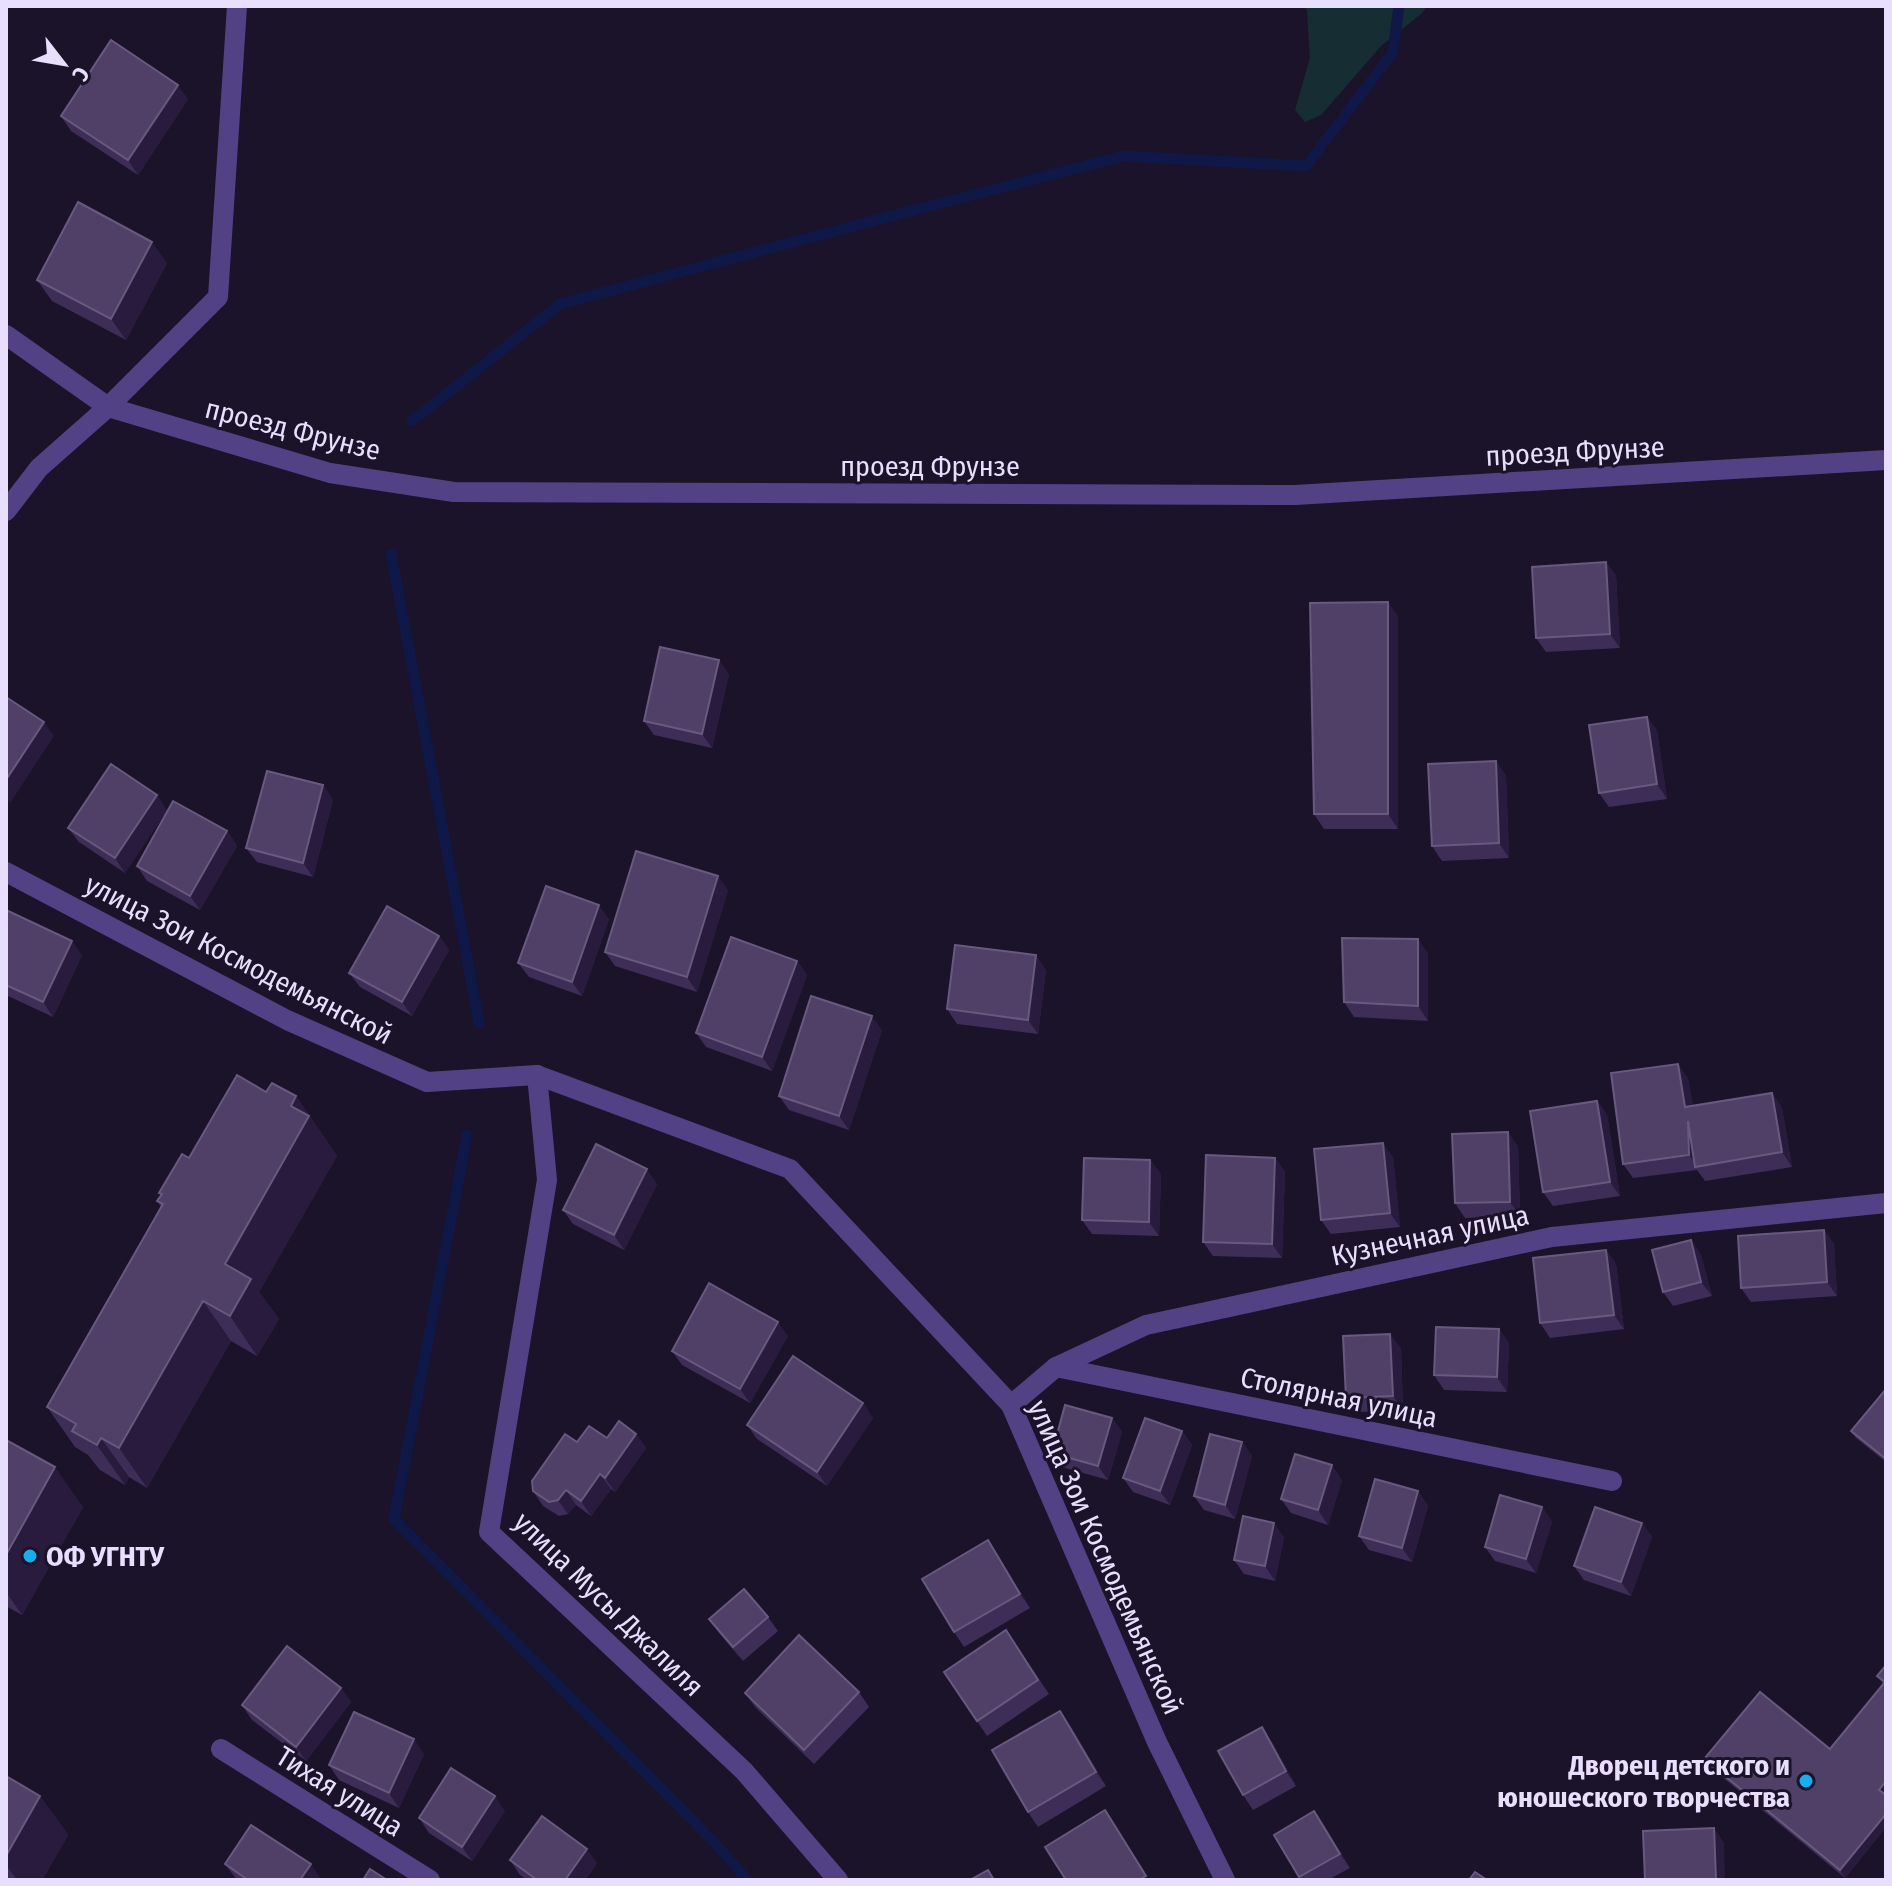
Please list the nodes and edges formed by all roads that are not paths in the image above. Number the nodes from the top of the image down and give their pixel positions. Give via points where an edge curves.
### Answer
1 (237, 6) edge
2 (6, 335) edge
3 (108, 407) junction
4 (1886, 460) edge
5 (6, 511) edge
6 (6, 872) edge
7 (537, 1075) junction
8 (1886, 1203) edge
9 (1056, 1367) junction
10 (1011, 1405) junction
11 (1612, 1481) dead end
12 (221, 1749) dead end
13 (430, 1880) edge
14 (838, 1880) edge
15 (1225, 1880) edge

1 - 3 street via 218,297
2 - 3 street, проезд Фрунзе
3 - 4 street, проезд Фрунзе via 330,473 454,492 1295,495
3 - 5 street via 39,468
6 - 7 street, улица Зои Космодемьянской via 287,1020 427,1082
7 - 10 street, улица Зои Космодемьянской via 790,1169
7 - 14 street, улица Мусы Джалиля via 547,1180 489,1532 744,1771
8 - 9 street, Кузнечная улица via 1552,1237 1146,1325
9 - 10 street, Кузнечная улица
9 - 11 street, Столярная улица
10 - 15 street, улица Зои Космодемьянской via 1157,1742
12 - 13 street, Тихая улица

